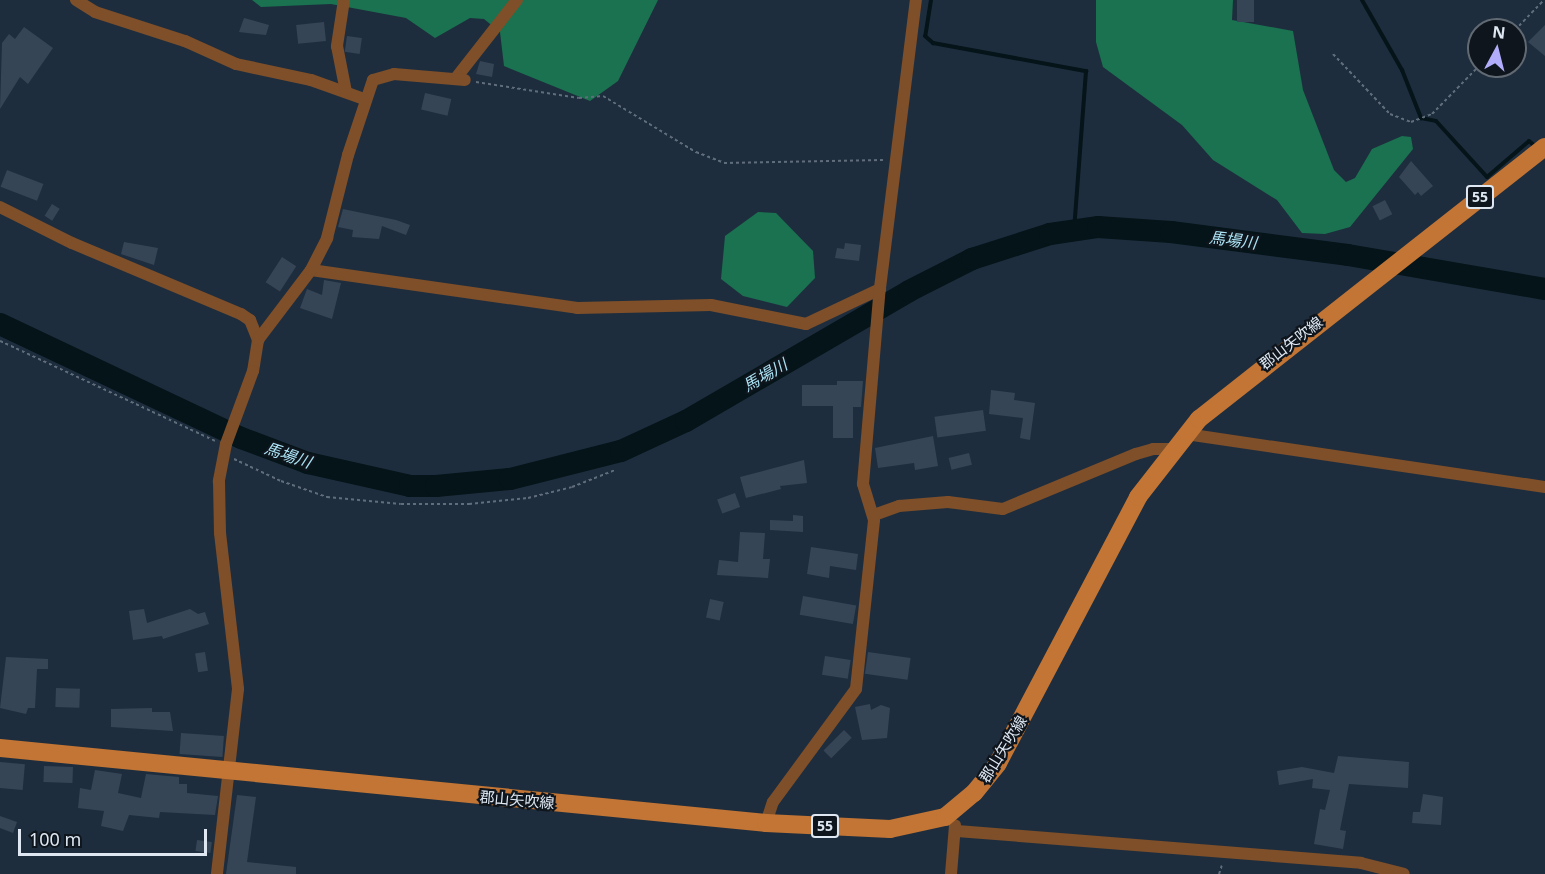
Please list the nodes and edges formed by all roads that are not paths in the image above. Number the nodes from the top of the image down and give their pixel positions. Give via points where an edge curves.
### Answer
1 (76, 0) edge
2 (344, 0) edge
3 (517, 0) edge
4 (916, 0) edge
5 (346, 92) junction
6 (364, 99) junction
7 (1545, 147) edge
8 (0, 207) edge
9 (311, 270) junction
10 (880, 292) junction
11 (258, 340) junction
12 (1186, 434) junction
13 (1175, 449) junction
14 (1545, 487) edge
15 (874, 515) junction
16 (0, 748) edge
17 (231, 773) junction
18 (949, 814) junction
19 (766, 823) junction
20 (957, 831) junction
21 (217, 874) edge
22 (951, 874) edge
23 (1404, 874) edge

1 - 5 street via 95,12 174,37 236,64
2 - 5 street via 337,46
3 - 6 street via 461,79 394,74 373,80
4 - 10 street
5 - 6 street
6 - 9 street via 327,238
7 - 12 main road, 郡山矢吹線 / 55 via 1240,384
8 - 11 street via 72,243 242,314 250,320
9 - 10 street via 566,307 711,305 806,324
9 - 11 street
10 - 15 street via 863,484 864,496
11 - 17 street via 252,371 225,448 219,481 218,513 238,688
12 - 13 main road, 郡山矢吹線 / 55
12 - 14 street
13 - 15 street via 1136,454 1004,509 948,502 899,506
13 - 18 main road, 郡山矢吹線 / 55 via 1138,497 998,763 985,782
15 - 19 street via 856,689 773,802
16 - 17 main road, 郡山矢吹線 / 55
17 - 19 main road, 郡山矢吹線 / 55
17 - 21 street
18 - 19 main road, 郡山矢吹線 / 55 via 890,829
18 - 20 street
20 - 22 street
20 - 23 street via 1361,863

